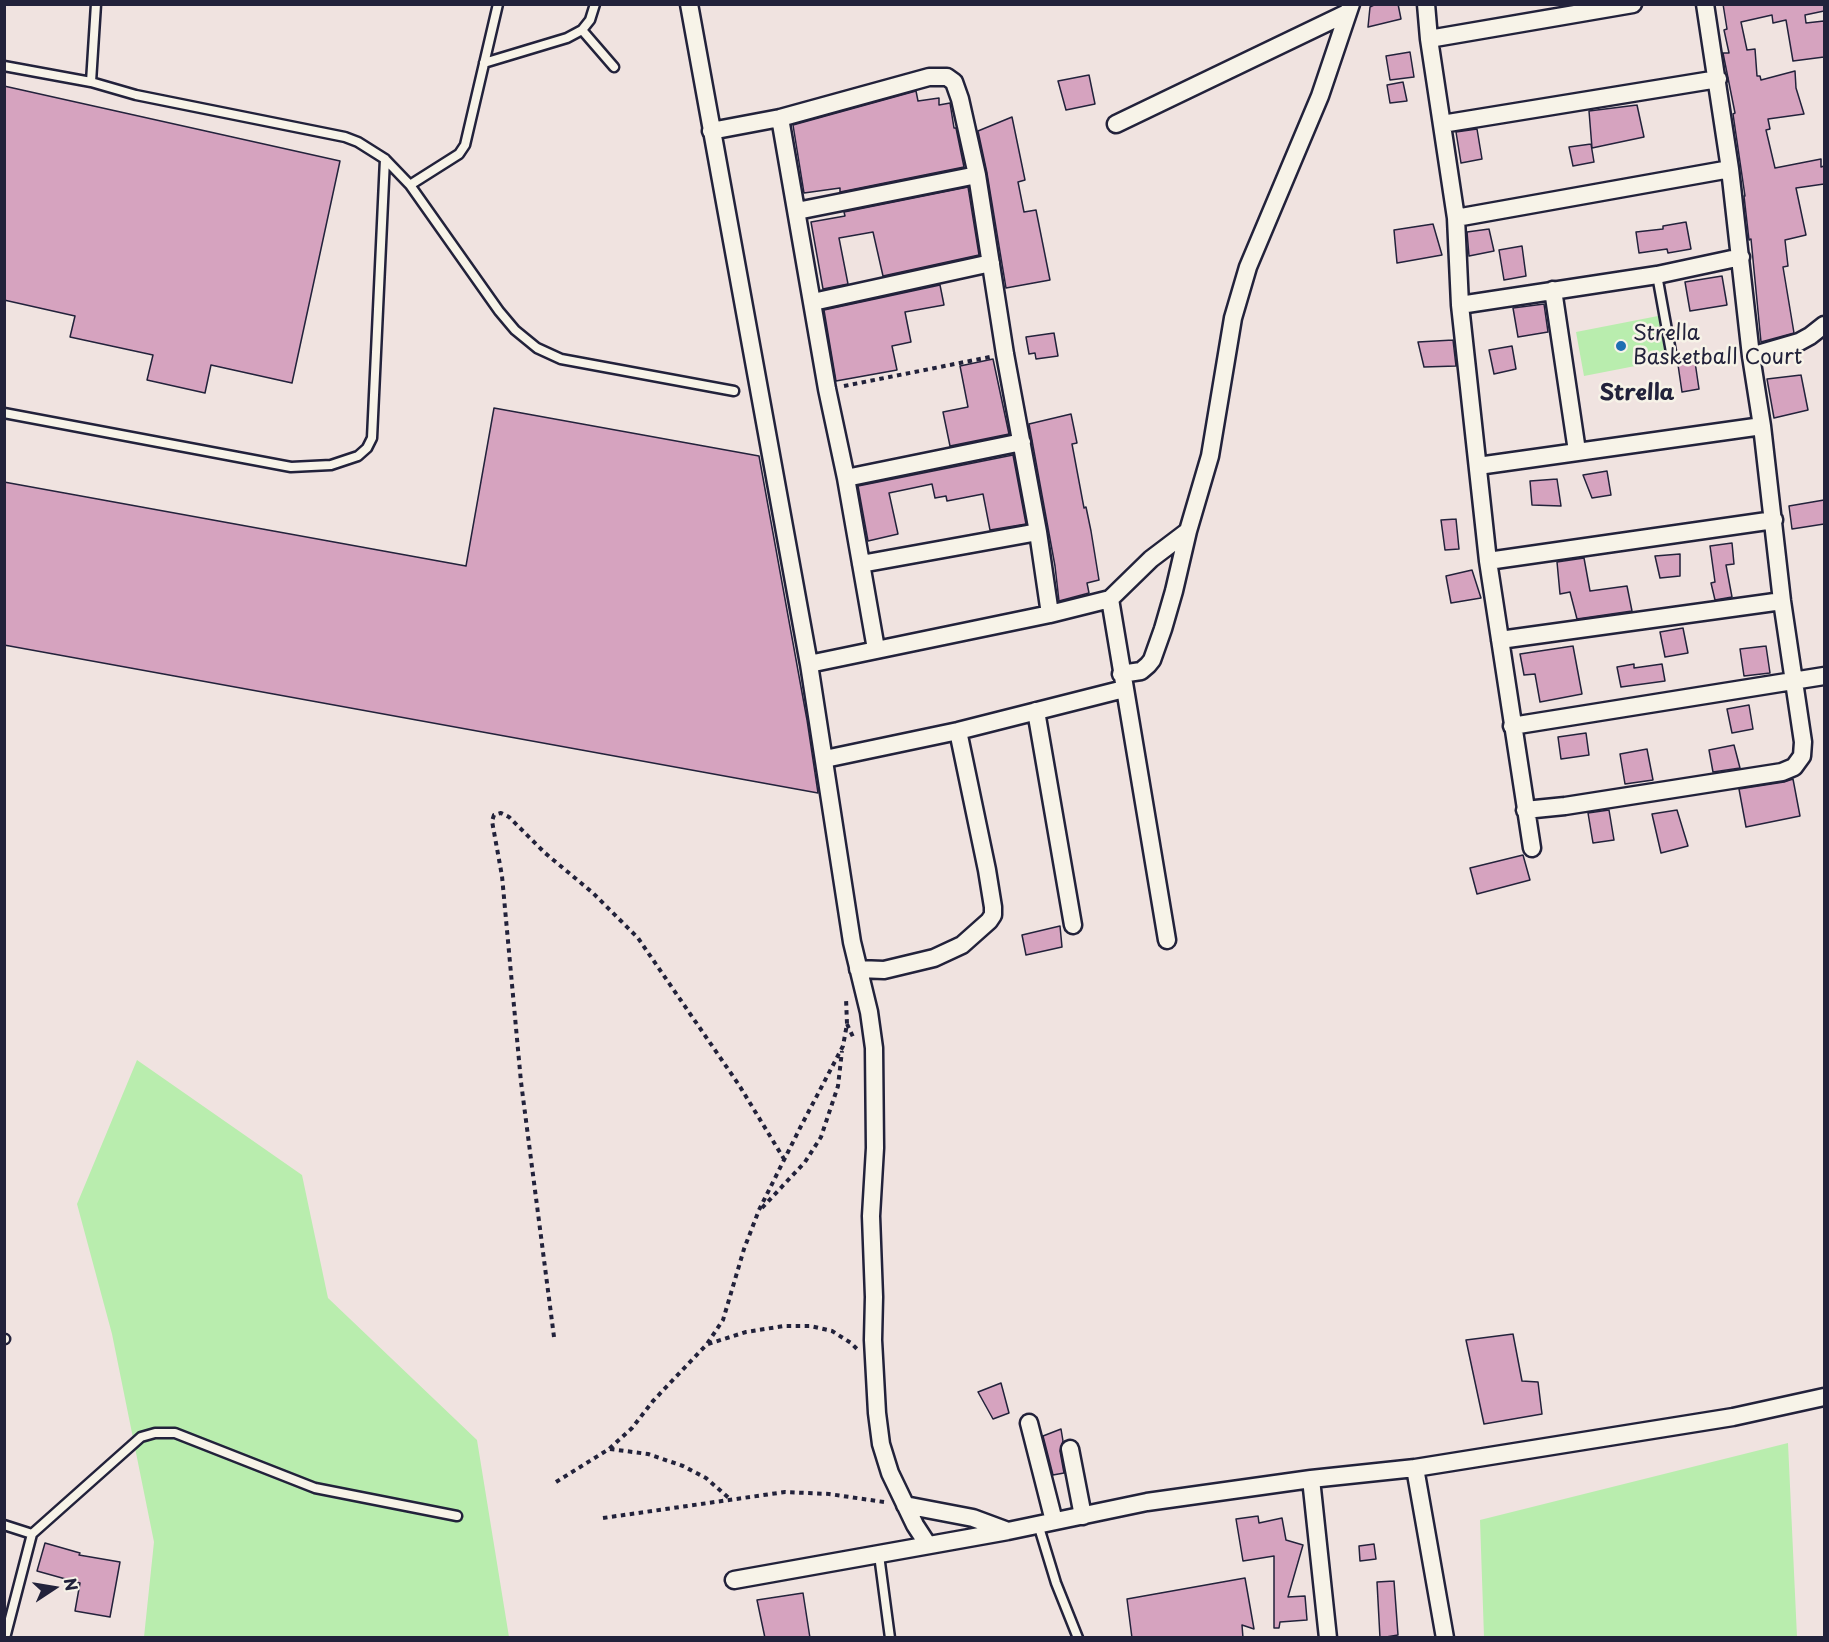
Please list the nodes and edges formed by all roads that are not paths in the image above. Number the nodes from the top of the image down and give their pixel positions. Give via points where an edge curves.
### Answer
1 (96, 4) edge
2 (498, 4) edge
3 (595, 4) edge
4 (688, 4) edge
5 (1426, 4) edge
6 (1633, 4) edge
7 (1705, 4) edge
8 (1349, 9) edge
9 (582, 30) junction
10 (1429, 39) junction
11 (484, 63) junction
12 (4, 66) edge
13 (614, 67) dead end
14 (1718, 80) junction
15 (91, 82) junction
16 (780, 118) junction
17 (1116, 124) dead end
18 (1442, 124) junction
19 (711, 131) junction
20 (385, 159) junction
21 (1730, 169) junction
22 (977, 175) junction
23 (410, 186) junction
24 (797, 211) junction
25 (1456, 218) junction
26 (1741, 257) junction
27 (991, 263) junction
28 (1657, 275) junction
29 (1553, 290) junction
30 (813, 302) junction
31 (1460, 304) junction
32 (1824, 325) edge
33 (1671, 352) dead end
34 (1751, 356) junction
35 (734, 391) dead end
36 (4, 413) edge
37 (1762, 426) junction
38 (1022, 442) junction
39 (1577, 451) junction
40 (1478, 466) junction
41 (846, 478) junction
42 (1774, 520) junction
43 (1188, 531) junction
44 (1038, 532) junction
45 (1488, 561) junction
46 (861, 564) junction
47 (1110, 599) junction
48 (1782, 601) junction
49 (1050, 614) junction
50 (1500, 640) junction
51 (876, 649) junction
52 (809, 664) junction
53 (1824, 676) edge
54 (1123, 681) junction
55 (1794, 681) junction
56 (1036, 711) junction
57 (1512, 726) junction
58 (958, 732) junction
59 (825, 759) junction
60 (1525, 810) junction
61 (1533, 848) dead end
62 (1073, 925) dead end
63 (1167, 940) dead end
64 (858, 969) junction
65 (1824, 1397) edge
66 (1029, 1423) dead end
67 (1070, 1449) dead end
68 (1415, 1468) junction
69 (1311, 1479) junction
70 (905, 1505) junction
71 (457, 1516) dead end
72 (1083, 1516) junction
73 (1046, 1522) junction
74 (4, 1525) edge
75 (1008, 1531) junction
76 (32, 1534) junction
77 (928, 1545) junction
78 (879, 1554) junction
79 (734, 1580) dead end
80 (1326, 1637) edge
81 (5, 1638) edge
82 (890, 1638) edge
83 (1078, 1638) edge
84 (1445, 1638) edge

1 - 15 lane
2 - 11 lane
3 - 9 lane
4 - 19 street
5 - 10 street
6 - 10 street
7 - 14 street
8 - 17 street
8 - 43 street via 1320,96 1248,267 1233,318 1210,456
9 - 11 lane
9 - 13 lane
10 - 18 street
11 - 23 lane via 465,145 459,154
12 - 15 lane
14 - 18 street
14 - 21 street
15 - 20 lane via 345,137
16 - 19 street
16 - 22 street via 929,77 947,77 954,82 960,99
16 - 24 street
18 - 25 street
19 - 52 street
20 - 23 lane
20 - 36 lane via 372,438 358,456 331,465 291,467
21 - 25 street
21 - 26 street
22 - 24 street
22 - 27 street
23 - 35 lane via 498,310 537,348 561,359
24 - 30 street
25 - 31 street
26 - 28 street
26 - 34 street
27 - 30 street
27 - 38 street
28 - 29 street
28 - 33 lane
29 - 31 street
29 - 39 street
30 - 41 street
31 - 40 street
32 - 34 street via 1799,342
34 - 37 street
37 - 39 street
37 - 42 street
38 - 41 street
38 - 44 street
39 - 40 street
40 - 45 street
41 - 46 street
42 - 45 street
42 - 48 street
43 - 47 street via 1150,559
43 - 54 street via 1152,660
44 - 46 street
44 - 49 street
45 - 50 street
46 - 51 street
47 - 49 street
47 - 54 street
48 - 50 street
48 - 55 street
49 - 51 street
50 - 57 street
51 - 52 street
52 - 59 street
53 - 55 street
54 - 56 street
54 - 63 street
55 - 57 street
55 - 60 street via 1803,742 1802,756 1794,767 1752,777
56 - 58 street
56 - 62 street
57 - 60 street
58 - 59 street
58 - 64 street via 993,915 962,945 934,958 884,970
59 - 64 street
60 - 61 street
64 - 70 street via 869,1012 876,1078 871,1216 877,1413 881,1444
65 - 68 street via 1733,1417
66 - 73 street
67 - 72 street
68 - 69 street
68 - 84 street
69 - 72 street via 1147,1502
69 - 80 street
70 - 75 street via 973,1518
70 - 77 street
71 - 76 lane via 315,1488 175,1433 155,1433 141,1437
72 - 73 street
73 - 75 street
73 - 83 lane via 1056,1582
74 - 76 lane
75 - 77 street
76 - 81 lane
77 - 78 street
78 - 79 street
78 - 82 lane

